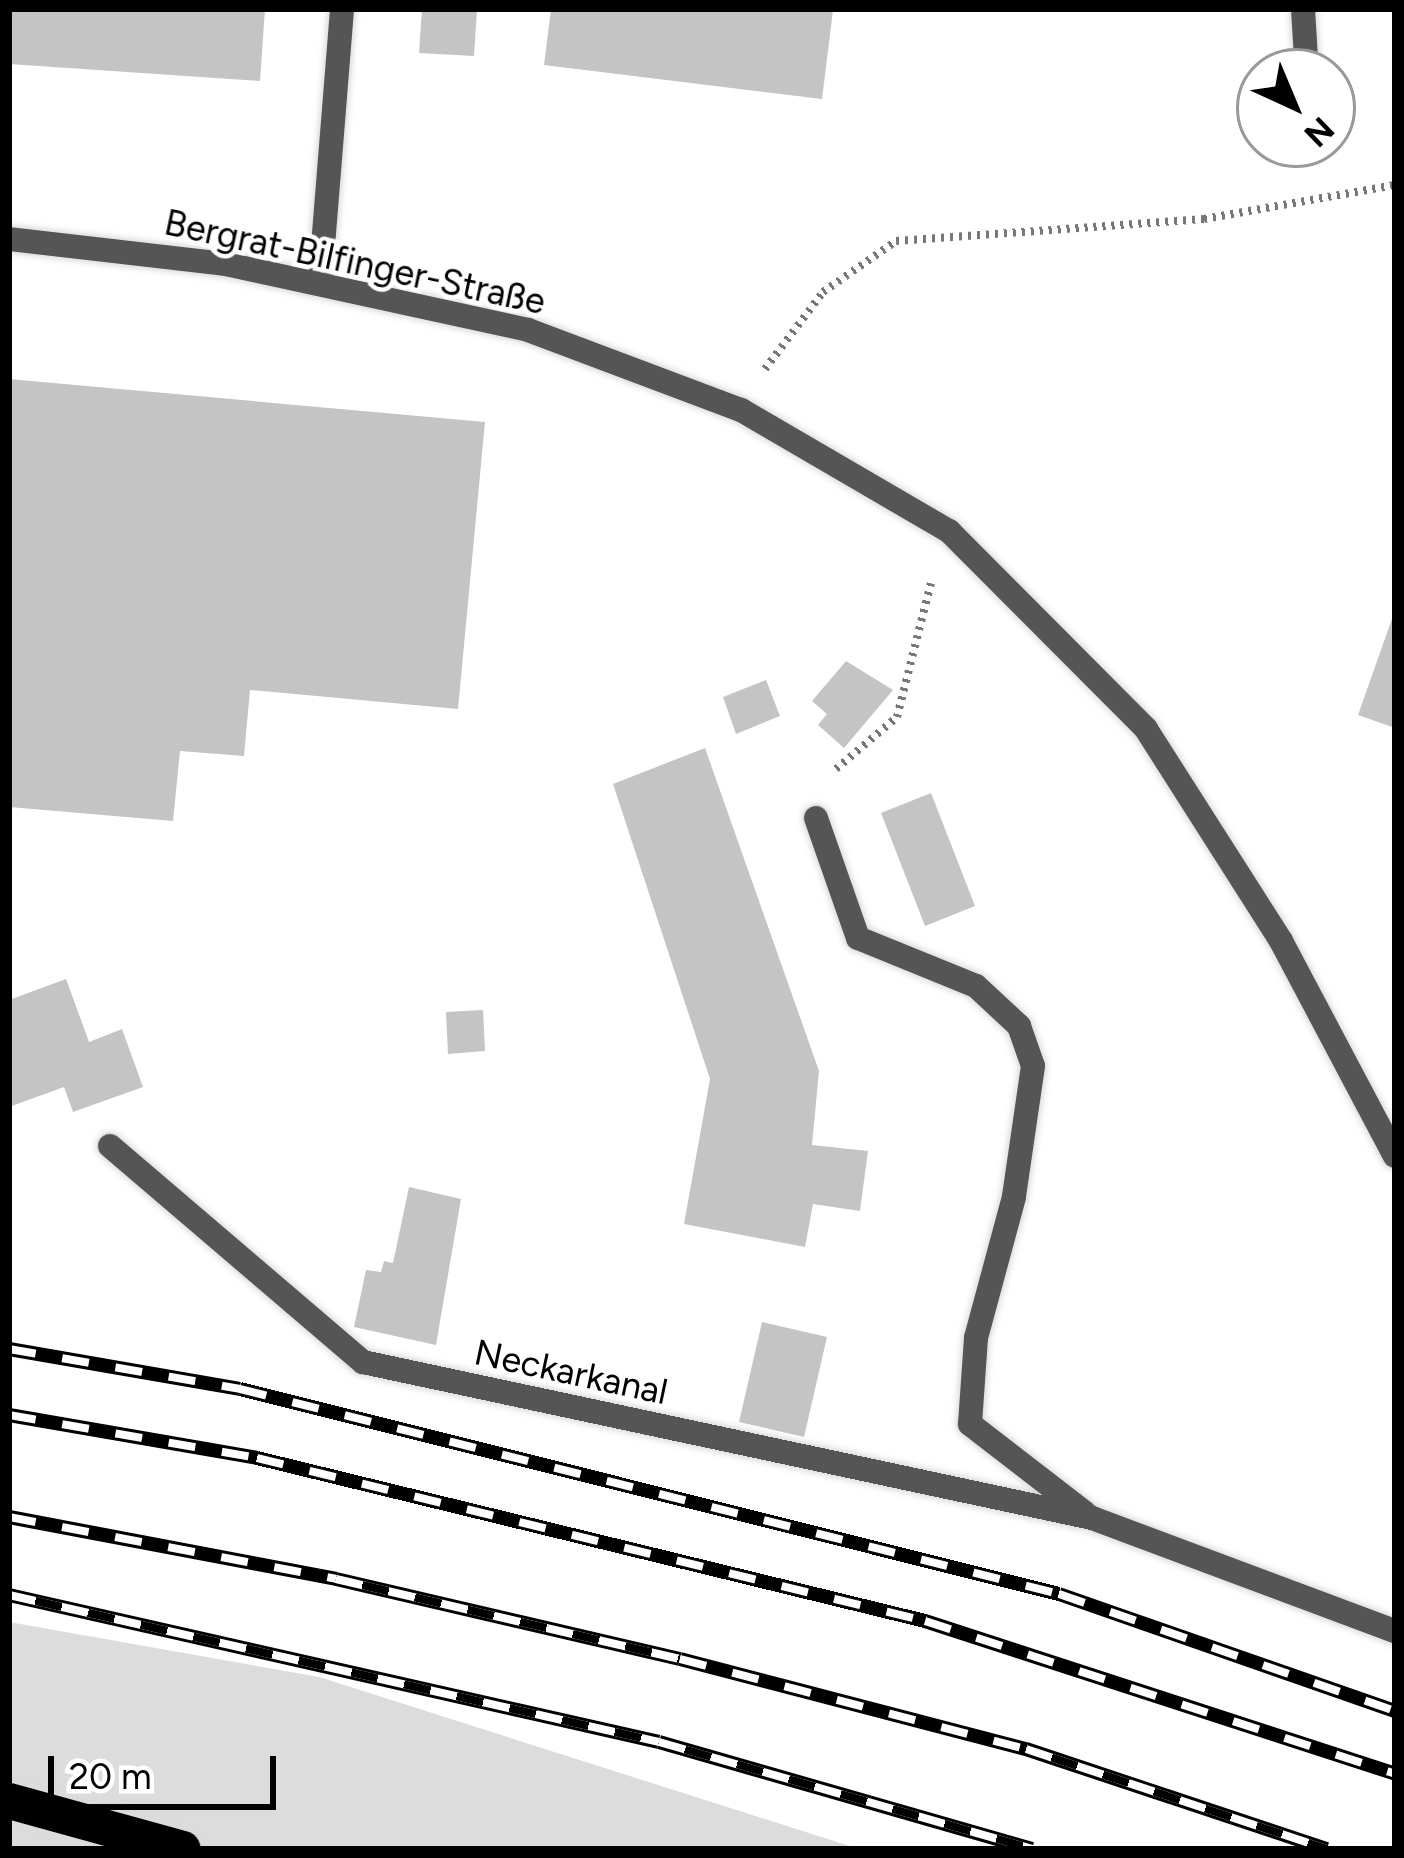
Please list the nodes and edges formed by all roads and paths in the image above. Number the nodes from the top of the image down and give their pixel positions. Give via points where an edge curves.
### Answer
1 (342, 9) edge
2 (1303, 9) edge
3 (1305, 48) edge
4 (1395, 185) edge
5 (9, 239) edge
6 (320, 283) junction
7 (741, 410) junction
8 (949, 531) junction
9 (816, 818) joint
10 (110, 1146) dead end
11 (1395, 1156) edge
12 (1092, 1518) junction
13 (1395, 1631) edge
14 (9, 1801) edge
15 (183, 1849) edge

1 - 6 street
2 - 3 street
4 - 7 path via 1204,218 896,241 823,292 778,346
5 - 6 street, Bergrat-Bilfinger-Straße
6 - 7 street, Bergrat-Bilfinger-Straße via 528,330
7 - 8 street, Bergrat-Bilfinger-Straße
8 - 9 path via 913,632 898,717 831,772
8 - 11 street, Bergrat-Bilfinger-Straße via 1146,729 1281,941
9 - 12 street, Neckarkanal via 858,938 976,986 1019,1026 1033,1066 1014,1197 976,1338 970,1424
10 - 12 street, Neckarkanal via 363,1363
12 - 13 street, Neckarkanal
14 - 15 highway

